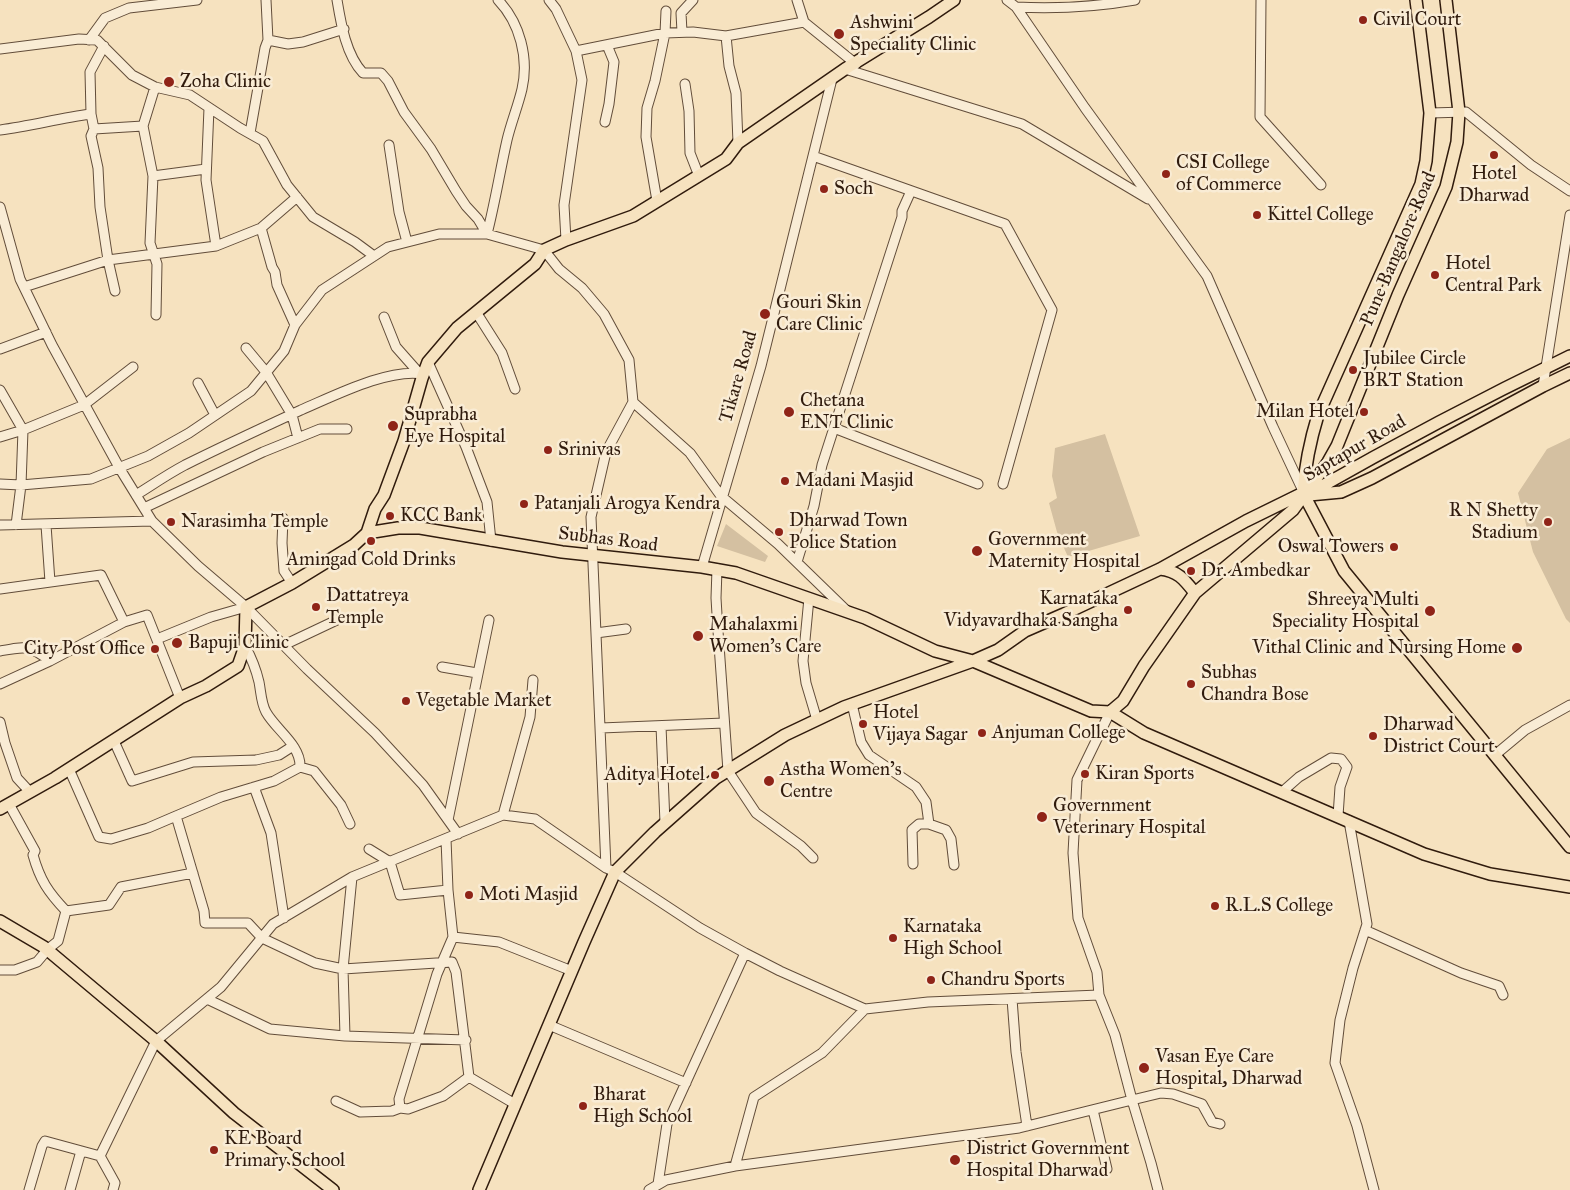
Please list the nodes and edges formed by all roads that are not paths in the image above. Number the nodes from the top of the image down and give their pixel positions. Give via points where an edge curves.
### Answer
1 (197, 0) edge
2 (266, 0) edge
3 (337, 0) edge
4 (498, 0) edge
5 (549, 0) edge
6 (694, 0) edge
7 (797, 0) edge
8 (954, 0) edge
9 (1007, 0) edge
10 (1135, 0) edge
11 (1261, 0) edge
12 (1416, 0) edge
13 (1446, 0) edge
14 (1102, 3) edge
15 (1016, 7) junction
16 (666, 11) dead end
17 (804, 22) junction
18 (344, 29) junction
19 (682, 32) junction
20 (665, 33) junction
21 (726, 36) junction
22 (89, 40) junction
23 (268, 40) junction
24 (607, 45) junction
25 (104, 46) junction
26 (0, 49) edge
27 (576, 51) junction
28 (850, 66) junction
29 (832, 79) junction
30 (685, 84) dead end
31 (156, 87) junction
32 (209, 108) junction
33 (1459, 112) junction
34 (1430, 113) junction
35 (91, 114) junction
36 (605, 122) dead end
37 (144, 126) junction
38 (94, 129) junction
39 (0, 130) edge
40 (250, 134) junction
41 (738, 143) junction
42 (389, 145) dead end
43 (813, 156) junction
44 (206, 169) junction
45 (153, 176) junction
46 (699, 176) junction
47 (1321, 185) dead end
48 (911, 191) junction
49 (1570, 191) edge
50 (298, 198) junction
51 (657, 201) junction
52 (1153, 201) junction
53 (0, 207) edge
54 (1570, 216) edge
55 (261, 228) junction
56 (487, 234) junction
57 (566, 240) junction
58 (408, 242) junction
59 (216, 246) junction
60 (544, 250) junction
61 (154, 254) junction
62 (374, 256) junction
63 (108, 260) junction
64 (24, 287) junction
65 (115, 291) dead end
66 (476, 312) junction
67 (156, 315) dead end
68 (384, 316) dead end
69 (295, 325) junction
70 (46, 332) junction
71 (246, 348) dead end
72 (0, 350) edge
73 (1570, 356) edge
74 (428, 362) junction
75 (133, 368) dead end
76 (1546, 368) junction
77 (266, 372) junction
78 (421, 373) junction
79 (1570, 373) edge
80 (198, 383) dead end
81 (1543, 386) junction
82 (515, 389) dead end
83 (0, 390) edge
84 (633, 402) junction
85 (84, 405) junction
86 (292, 415) junction
87 (215, 416) junction
88 (834, 428) junction
89 (347, 429) dead end
90 (23, 430) junction
91 (0, 437) edge
92 (298, 438) junction
93 (120, 469) junction
94 (0, 484) edge
95 (978, 484) dead end
96 (1003, 484) dead end
97 (20, 485) junction
98 (1304, 494) junction
99 (136, 495) junction
100 (721, 496) junction
101 (144, 508) junction
102 (283, 518) dead end
103 (152, 521) junction
104 (0, 525) edge
105 (16, 525) junction
106 (46, 525) junction
107 (367, 533) junction
108 (491, 541) junction
109 (592, 556) junction
110 (797, 562) junction
111 (702, 567) junction
112 (718, 569) junction
113 (1160, 569) junction
114 (50, 582) junction
115 (292, 583) junction
116 (0, 589) edge
117 (1195, 593) junction
118 (809, 598) junction
119 (246, 607) junction
120 (848, 612) junction
121 (339, 619) dead end
122 (489, 620) dead end
123 (124, 622) junction
124 (626, 629) dead end
125 (596, 633) junction
126 (156, 639) junction
127 (284, 645) junction
128 (244, 646) junction
129 (0, 651) edge
130 (50, 661) junction
131 (973, 661) junction
132 (442, 667) dead end
133 (477, 673) junction
134 (533, 680) dead end
135 (0, 684) edge
136 (180, 698) junction
137 (852, 704) junction
138 (1570, 705) edge
139 (1110, 712) junction
140 (817, 720) junction
141 (0, 722) edge
142 (724, 723) junction
143 (661, 726) junction
144 (601, 728) junction
145 (114, 741) junction
146 (293, 746) junction
147 (1495, 755) junction
148 (300, 767) junction
149 (69, 769) junction
150 (728, 770) junction
151 (254, 787) junction
152 (30, 792) junction
153 (1282, 792) junction
154 (5, 806) edge
155 (503, 815) junction
156 (176, 816) junction
157 (1338, 816) junction
158 (448, 820) junction
159 (1349, 821) junction
160 (666, 823) junction
161 (350, 824) dead end
162 (929, 824) junction
163 (458, 834) junction
164 (446, 838) junction
165 (1570, 847) edge
166 (369, 849) dead end
167 (813, 858) dead end
168 (390, 862) junction
169 (913, 864) dead end
170 (954, 865) dead end
171 (610, 870) junction
172 (193, 873) junction
173 (352, 877) junction
174 (1570, 887) edge
175 (448, 890) junction
176 (66, 911) junction
177 (284, 918) junction
178 (0, 921) edge
179 (1365, 930) junction
180 (453, 937) junction
181 (262, 938) junction
182 (48, 950) junction
183 (745, 952) junction
184 (443, 963) junction
185 (343, 969) junction
186 (0, 970) edge
187 (572, 970) junction
188 (1099, 995) junction
189 (1502, 995) dead end
190 (207, 999) junction
191 (1012, 999) junction
192 (865, 1009) junction
193 (548, 1026) junction
194 (344, 1036) junction
195 (418, 1039) junction
196 (466, 1040) junction
197 (156, 1041) junction
198 (469, 1078) junction
199 (686, 1083) junction
200 (1132, 1100) junction
201 (336, 1101) dead end
202 (515, 1104) junction
203 (400, 1108) junction
204 (1093, 1110) junction
205 (1220, 1124) dead end
206 (1027, 1126) junction
207 (81, 1151) junction
208 (100, 1156) junction
209 (735, 1166) junction
210 (1107, 1169) dead end
211 (658, 1184) junction
212 (29, 1190) edge
213 (70, 1190) edge
214 (113, 1190) edge
215 (333, 1190) edge
216 (479, 1190) edge
217 (649, 1190) edge
218 (1158, 1190) edge
219 (1374, 1190) edge

1 - 22 street via 129,8 105,18
2 - 23 street
3 - 18 street
4 - 56 street via 518,30 524,53 522,87
5 - 27 street
6 - 19 street via 681,13
7 - 17 street
8 - 28 main road
9 - 15 street
10 - 14 street
11 - 47 street via 1260,117
12 - 34 main road, Pune Bangalore Road
13 - 33 main road, Pune Bangalore Road
14 - 15 street via 1050,9
15 - 52 street
16 - 20 street
17 - 21 street
17 - 28 street
18 - 23 street via 303,42 288,44
18 - 56 street via 357,66 363,73 381,73 388,81 404,112
19 - 20 street
19 - 21 street
20 - 24 street
20 - 51 street via 647,108 646,137
21 - 41 street via 736,92
22 - 25 street via 98,40
22 - 26 street
23 - 40 street
24 - 27 street
24 - 36 street via 614,62
25 - 31 street via 132,75
25 - 35 street via 90,72
27 - 57 street via 582,80 564,205
28 - 29 main road
28 - 52 street via 1022,124
29 - 41 main road
29 - 43 street, Tikare Road
30 - 46 street via 690,153
31 - 32 street via 190,95
31 - 37 street
32 - 40 street
32 - 44 street
33 - 34 street
33 - 49 street via 1466,112 1531,165
33 - 98 main road, Pune Bangalore Road via 1457,142 1446,188 1398,295 1337,446
34 - 98 main road, Pune Bangalore Road via 1421,184 1318,415 1304,474
35 - 38 street
35 - 39 street
37 - 38 street
37 - 45 street
38 - 63 street via 91,136 98,168
40 - 50 street via 264,141 287,185
41 - 46 main road via 726,159
42 - 58 street via 399,212
43 - 48 street
43 - 100 street, Tikare Road via 761,366
44 - 45 street
44 - 59 street
45 - 61 street via 150,243
46 - 51 main road
48 - 88 street
48 - 96 street via 1006,224 1052,310
50 - 55 street
50 - 62 street via 313,217
51 - 57 main road via 633,216
52 - 98 street via 1207,276
53 - 64 street
54 - 76 street
55 - 59 street
55 - 69 street via 277,285
56 - 58 street via 438,234
56 - 60 street
57 - 60 main road
58 - 62 street via 388,247
59 - 61 street
60 - 66 main road via 534,264
60 - 84 street via 604,314 629,360
61 - 63 street
61 - 67 street via 157,264
62 - 69 street via 322,290
63 - 64 street
63 - 65 street
64 - 70 street
66 - 74 main road via 457,328
66 - 82 street via 502,353
68 - 78 street via 396,347
69 - 77 street via 284,350
70 - 72 street
70 - 85 street
71 - 77 street
73 - 76 main road, Saptapur Road
74 - 78 main road
74 - 108 street via 487,502
75 - 85 street
76 - 81 street
76 - 98 main road, Saptapur Road
77 - 86 street
77 - 87 street via 251,391
78 - 86 street via 402,373 379,379
78 - 107 main road via 404,441
79 - 81 main road, Saptapur Road
80 - 87 street
81 - 98 main road, Saptapur Road via 1372,478 1341,492
83 - 90 street
84 - 100 street via 690,453
84 - 109 street via 606,452 591,517
85 - 90 street
85 - 93 street
86 - 92 street
86 - 99 street via 183,466
87 - 93 street
88 - 95 street
88 - 110 street
89 - 92 street via 320,429
90 - 91 street
90 - 97 street
92 - 101 street
93 - 97 street via 91,479
93 - 99 street
94 - 97 street
97 - 105 street
98 - 113 main road via 1246,521
98 - 117 main road via 1293,510
98 - 147 main road via 1344,571
99 - 101 street
100 - 110 street
100 - 111 street, Tikare Road
101 - 103 street
102 - 115 street via 284,571
103 - 106 street
103 - 119 street
104 - 105 street
105 - 106 street
106 - 114 street
107 - 108 main road, Subhas Road via 420,528
107 - 115 main road via 354,545
108 - 109 main road, Subhas Road
109 - 111 main road, Subhas Road
109 - 125 street
110 - 120 street
111 - 112 main road, Subhas Road
112 - 118 main road, Subhas Road
112 - 142 street via 717,623
113 - 117 main road via 1171,570 1182,577
113 - 131 main road via 1025,630 998,650
114 - 116 street
114 - 123 street via 101,575
115 - 119 main road
117 - 139 main road via 1123,701
118 - 120 main road, Subhas Road
118 - 140 street via 804,661 806,683
119 - 126 street
119 - 127 street
119 - 128 main road
120 - 131 main road, Subhas Road via 935,651
121 - 127 street
122 - 133 street
123 - 126 street via 147,615
123 - 130 street
124 - 125 street
125 - 144 street
126 - 136 street
127 - 158 street via 375,733 423,785
128 - 136 main road via 238,666
128 - 146 street via 259,680 265,710
129 - 130 street via 34,649
130 - 135 street
131 - 137 main road
131 - 139 main road, Subhas Road via 1091,711
132 - 133 street
133 - 158 street
134 - 155 street via 530,717
136 - 145 main road
137 - 140 main road
137 - 162 street via 860,742 869,754 916,787 926,802
138 - 147 street via 1525,730
139 - 153 main road via 1144,733
139 - 188 street via 1077,780 1073,853 1078,918 1097,972
140 - 150 main road via 785,735
141 - 152 street via 17,778
142 - 143 street
142 - 150 street
143 - 144 street
143 - 160 street
144 - 171 street
145 - 146 street via 132,781 193,762 256,760 279,755
145 - 149 main road
146 - 148 street via 300,758
147 - 165 main road
148 - 151 street
148 - 161 street via 314,771 341,805
149 - 152 main road
149 - 156 street via 99,837 111,839
150 - 160 main road
150 - 167 street via 756,813
151 - 156 street
151 - 177 street via 271,833
152 - 154 main road
153 - 157 main road
153 - 157 street via 1330,758 1341,759 1347,767 1340,787
154 - 176 street via 35,851 33,855 40,877
155 - 163 street
155 - 171 street via 535,819
156 - 172 street
157 - 159 main road
158 - 163 street
159 - 174 main road via 1424,854 1490,874
159 - 179 street via 1367,924
160 - 171 main road
162 - 169 street via 919,824 912,830
162 - 170 street via 946,830 951,839
163 - 164 street
164 - 168 street
164 - 175 street
166 - 168 street
168 - 173 street
168 - 175 street via 400,895
171 - 183 street via 700,928
171 - 187 main road
172 - 176 street via 121,887 109,905
172 - 181 street via 205,923 248,923
173 - 177 street
173 - 185 street
175 - 180 street
176 - 182 street via 58,941
177 - 181 street via 273,924
178 - 182 main road
179 - 189 street via 1461,973 1499,986
179 - 219 street via 1340,1020 1335,1064 1357,1126
180 - 184 street
180 - 187 street via 499,942
181 - 185 street via 315,963
181 - 190 street
182 - 186 street via 37,962 16,970
182 - 197 main road
183 - 192 street via 780,972
183 - 199 street
184 - 185 street
184 - 195 street
184 - 196 street via 452,962 456,972
185 - 194 street
187 - 193 main road
188 - 191 street
188 - 200 street via 1115,1035
190 - 194 street via 270,1029
190 - 197 street
191 - 192 street via 928,1002
191 - 206 street
192 - 209 street via 822,1053 754,1097
193 - 199 street
193 - 202 main road
194 - 195 street
195 - 196 street
195 - 203 street via 399,1099
196 - 198 street
197 - 208 street
197 - 215 main road via 234,1113
198 - 202 street
198 - 203 street via 443,1096 408,1109
199 - 211 street via 667,1124
200 - 204 street
200 - 205 street via 1161,1093 1173,1094 1202,1104 1212,1122
200 - 218 street
201 - 203 street via 360,1112
202 - 216 main road
204 - 206 street
204 - 210 street
206 - 209 street
207 - 208 street
207 - 212 street via 45,1141
207 - 213 street
208 - 214 street via 116,1182
209 - 211 street
211 - 217 street

